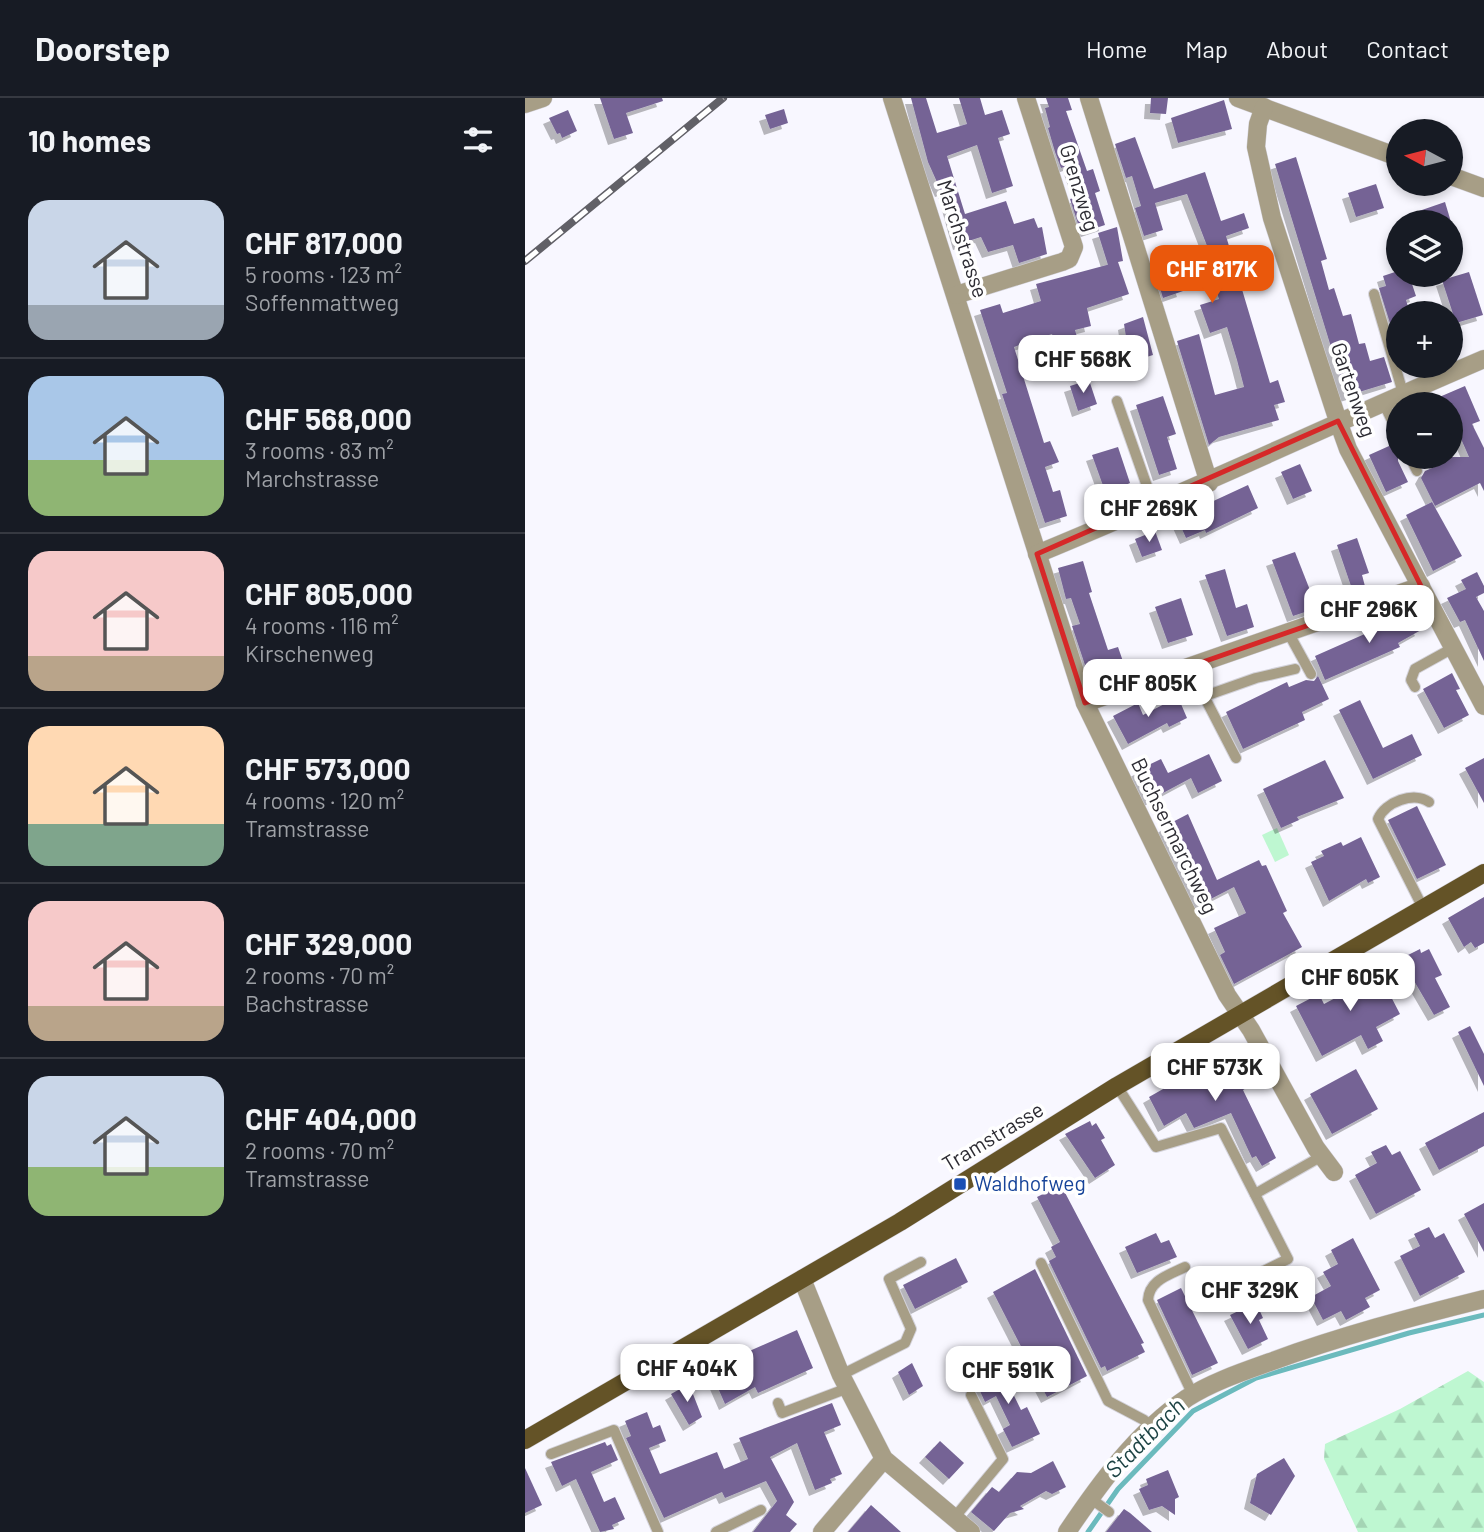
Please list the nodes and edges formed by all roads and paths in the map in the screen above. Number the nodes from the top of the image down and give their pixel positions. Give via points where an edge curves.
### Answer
1 (543, 98) edge
2 (892, 98) edge
3 (1026, 98) edge
4 (1089, 98) edge
5 (1238, 98) edge
6 (1263, 103) edge
7 (525, 104) edge
8 (1386, 152) edge
9 (1463, 180) edge
10 (1484, 188) edge
11 (956, 295) junction
12 (1374, 295) dead end
13 (1484, 359) edge
14 (1403, 392) edge
15 (1405, 392) edge
16 (1117, 401) dead end
17 (1386, 401) edge
18 (1383, 402) junction
19 (1386, 408) edge
20 (1338, 421) junction
21 (1209, 483) junction
22 (1154, 506) junction
23 (1037, 554) junction
24 (1421, 586) junction
25 (1289, 634) junction
26 (1453, 648) junction
27 (1190, 668) junction
28 (1295, 669) dead end
29 (1311, 674) dead end
30 (1415, 687) dead end
31 (1205, 696) junction
32 (1085, 704) junction
33 (1484, 706) edge
34 (1237, 758) dead end
35 (1429, 802) dead end
36 (1484, 873) edge
37 (1423, 908) junction
38 (1239, 1014) junction
39 (1117, 1086) junction
40 (1322, 1156) junction
41 (1334, 1172) dead end
42 (1255, 1194) junction
43 (921, 1262) dead end
44 (1041, 1263) dead end
45 (1185, 1267) dead end
46 (802, 1279) junction
47 (1215, 1295) dead end
48 (1484, 1299) edge
49 (844, 1381) junction
50 (971, 1395) dead end
51 (1193, 1395) junction
52 (778, 1403) dead end
53 (1151, 1427) junction
54 (525, 1440) edge
55 (551, 1454) dead end
56 (884, 1459) junction
57 (1090, 1498) junction
58 (761, 1510) dead end
59 (1109, 1512) dead end
60 (954, 1518) junction
61 (741, 1527) edge
62 (658, 1532) edge
63 (716, 1532) edge
64 (821, 1532) edge
65 (971, 1532) edge
66 (1067, 1532) edge

1 - 7 street
2 - 11 street, Marchstrasse
3 - 11 street, Grenzweg via 1073,247 1069,259
4 - 21 street
5 - 6 street
6 - 8 street
6 - 20 street, Gartenweg via 1256,147 1272,218
9 - 10 street
11 - 23 street, Marchstrasse
12 - 14 lane
13 - 15 street
16 - 22 lane
17 - 18 street
18 - 19 lane
18 - 20 street
20 - 21 street
20 - 24 street, Gartenweg via 1348,449
21 - 22 street
22 - 23 street
23 - 32 street, Buchsermarchweg
24 - 25 street
24 - 26 street, Gartenweg
25 - 27 street
25 - 29 lane
26 - 30 lane via 1415,668
26 - 33 street, Gartenweg
27 - 31 lane
27 - 32 street
28 - 31 lane
31 - 34 lane
32 - 38 street, Buchsermarchweg
35 - 37 lane via 1411,796 1385,810 1378,820
36 - 37 main road, Tramstrasse
37 - 38 main road, Tramstrasse
38 - 39 main road, Tramstrasse
38 - 40 street, Buchsermarchweg
39 - 42 lane via 1156,1147 1221,1128
39 - 46 main road, Tramstrasse
40 - 41 street, Buchsermarchweg
40 - 42 lane
42 - 47 lane via 1288,1259
43 - 49 lane via 889,1279 911,1329 905,1343
44 - 53 lane via 1108,1401
45 - 51 lane via 1155,1282 1149,1300
46 - 49 street
46 - 54 main road, Tramstrasse
48 - 51 street via 1322,1342
49 - 52 lane via 782,1413
49 - 56 street
50 - 60 lane via 1003,1460
51 - 53 street
53 - 57 street
55 - 62 lane via 614,1430
56 - 60 street
56 - 64 street
57 - 59 lane
57 - 66 street
58 - 61 lane
60 - 65 street
61 - 63 lane

